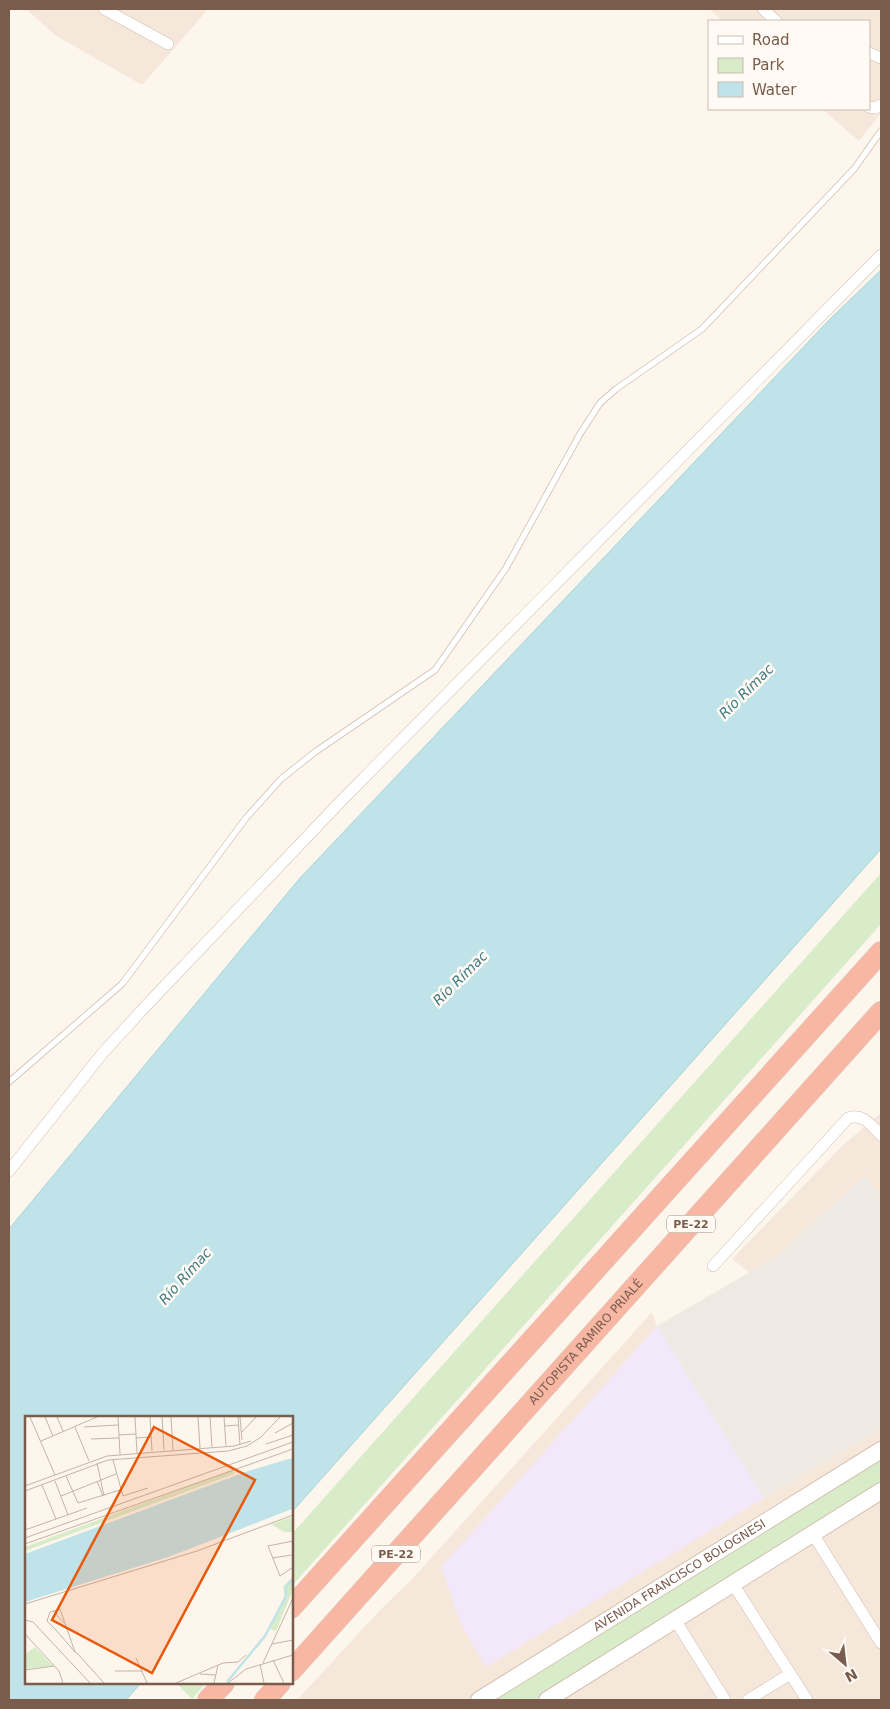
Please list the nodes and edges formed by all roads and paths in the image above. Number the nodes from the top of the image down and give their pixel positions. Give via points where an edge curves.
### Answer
1 (104, 9) edge
2 (762, 9) edge
3 (777, 20) edge
4 (168, 44) dead end
5 (881, 131) edge
6 (881, 255) edge
7 (881, 952) edge
8 (881, 1012) edge
9 (9, 1082) edge
10 (881, 1135) edge
11 (9, 1171) edge
12 (713, 1266) dead end
13 (881, 1450) edge
14 (881, 1491) edge
15 (813, 1534) junction
16 (733, 1584) junction
17 (292, 1607) edge
18 (675, 1620) junction
19 (877, 1627) edge
20 (881, 1643) edge
21 (292, 1670) edge
22 (790, 1674) junction
23 (223, 1684) edge
24 (279, 1684) edge
25 (208, 1700) edge
26 (265, 1700) edge
27 (479, 1700) edge
28 (547, 1700) edge
29 (725, 1700) edge
30 (748, 1700) edge
31 (807, 1700) edge

1 - 4 street
2 - 3 street
5 - 9 lane via 854,169 702,328 600,403 506,568 435,670 314,752 281,779 246,818 122,984
6 - 11 street via 343,799 102,1054
7 - 17 highway, PE-22
8 - 21 highway, AUTOPISTA RAMIRO PRIALÉ / PE-22
10 - 12 street via 864,1118 848,1118
13 - 27 main road, AVENIDA FRANCISCO BOLOGNESI
14 - 15 main road
15 - 16 main road
15 - 19 street
16 - 18 main road
16 - 22 street
18 - 28 main road
18 - 29 street
19 - 20 street
22 - 30 street
22 - 31 street
23 - 25 highway
24 - 26 highway

